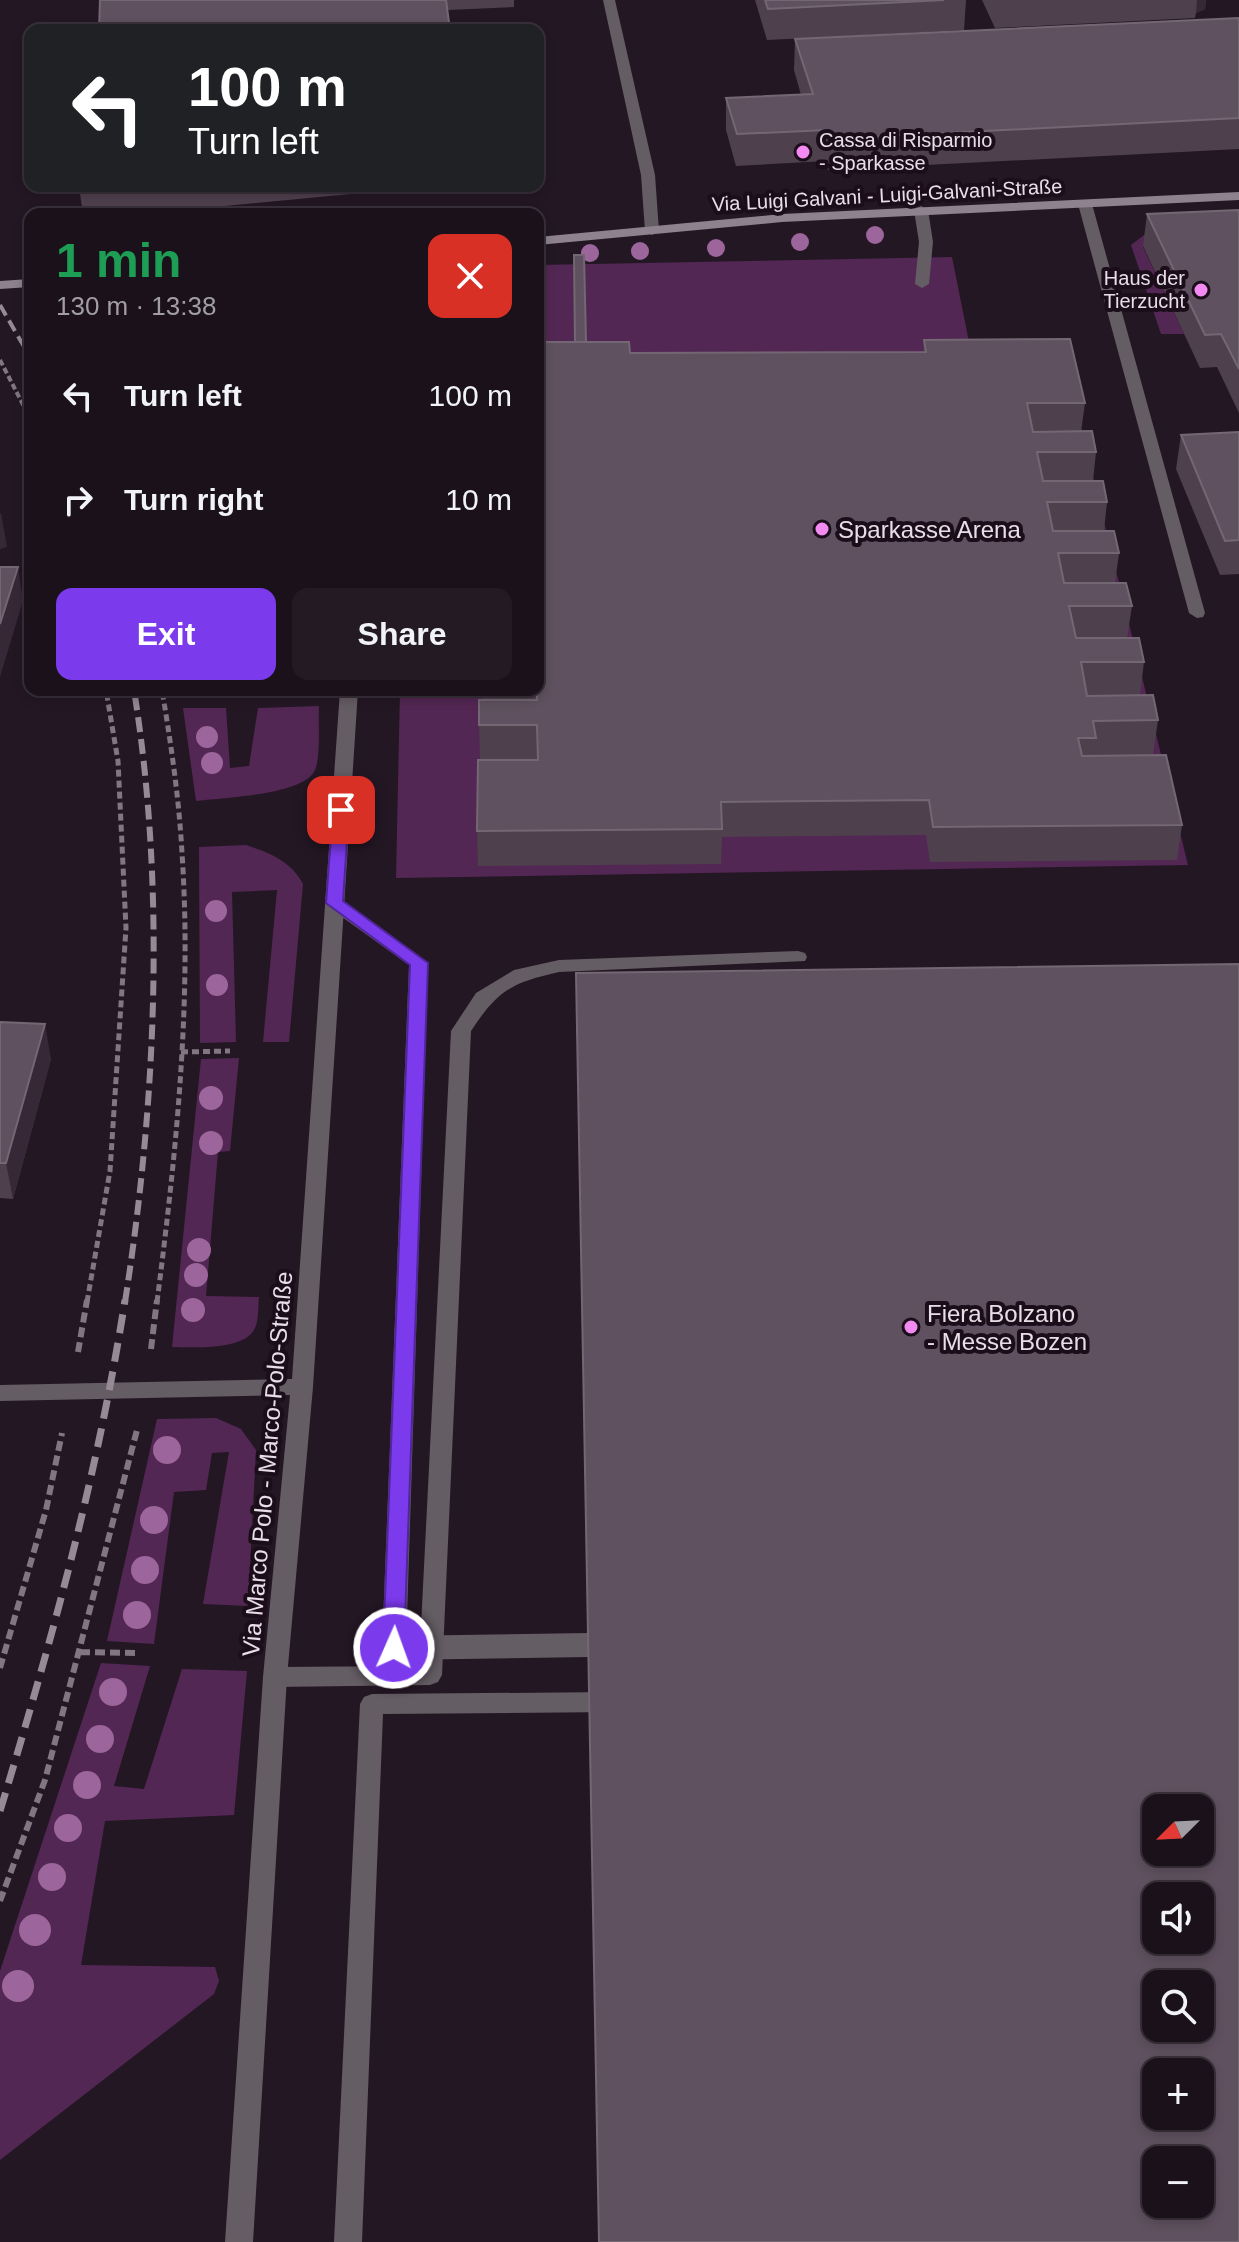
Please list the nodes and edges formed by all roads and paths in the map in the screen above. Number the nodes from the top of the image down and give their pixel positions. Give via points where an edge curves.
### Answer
1 (609, 0) edge
2 (1239, 196) edge
3 (1085, 204) junction
4 (921, 210) junction
5 (652, 231) junction
6 (544, 240) edge
7 (24, 283) edge
8 (922, 284) dead end
9 (0, 285) edge
10 (0, 360) edge
11 (24, 406) edge
12 (1197, 613) dead end
13 (107, 696) edge
14 (163, 696) edge
15 (349, 696) edge
16 (335, 903) junction
17 (798, 957) dead end
18 (230, 1051) dead end
19 (181, 1052) junction
20 (302, 1387) junction
21 (146, 1389) junction
22 (0, 1393) edge
23 (70, 1393) junction
24 (618, 1644) edge
25 (80, 1652) junction
26 (138, 1653) dead end
27 (0, 1668) edge
28 (275, 1677) junction
29 (633, 1702) edge
30 (0, 1901) edge
31 (239, 2242) edge
32 (348, 2242) edge

1 - 5 street via 648,175
2 - 3 main road, Via Luigi Galvani - Luigi-Galvani-Straße
3 - 4 main road, Via Luigi Galvani - Luigi-Galvani-Straße
3 - 12 street
4 - 5 main road, Via Luigi Galvani - Luigi-Galvani-Straße
4 - 8 street via 926,242
5 - 6 main road, Via Luigi Galvani - Luigi-Galvani-Straße
7 - 9 main road
10 - 11 path
13 - 23 path via 118,761 126,928 110,1171
14 - 19 path via 175,755 187,925
15 - 16 street, Via Marco Polo - Marco-Polo-Straße
16 - 20 street, Via Marco Polo - Marco-Polo-Straße
16 - 24 street, bridge via 419,963 394,1648
17 - 28 street via 559,966 514,976 483,998 461,1031 430,1675
18 - 19 path
19 - 21 path via 175,1170
20 - 21 street
20 - 28 street, Via Marco Polo - Marco-Polo-Straße
21 - 23 street
21 - 25 path
22 - 23 street
23 - 27 path via 46,1510
25 - 26 path
25 - 30 path via 45,1780
28 - 31 street, Via Marco Polo - Marco-Polo-Straße
29 - 32 street via 372,1704

